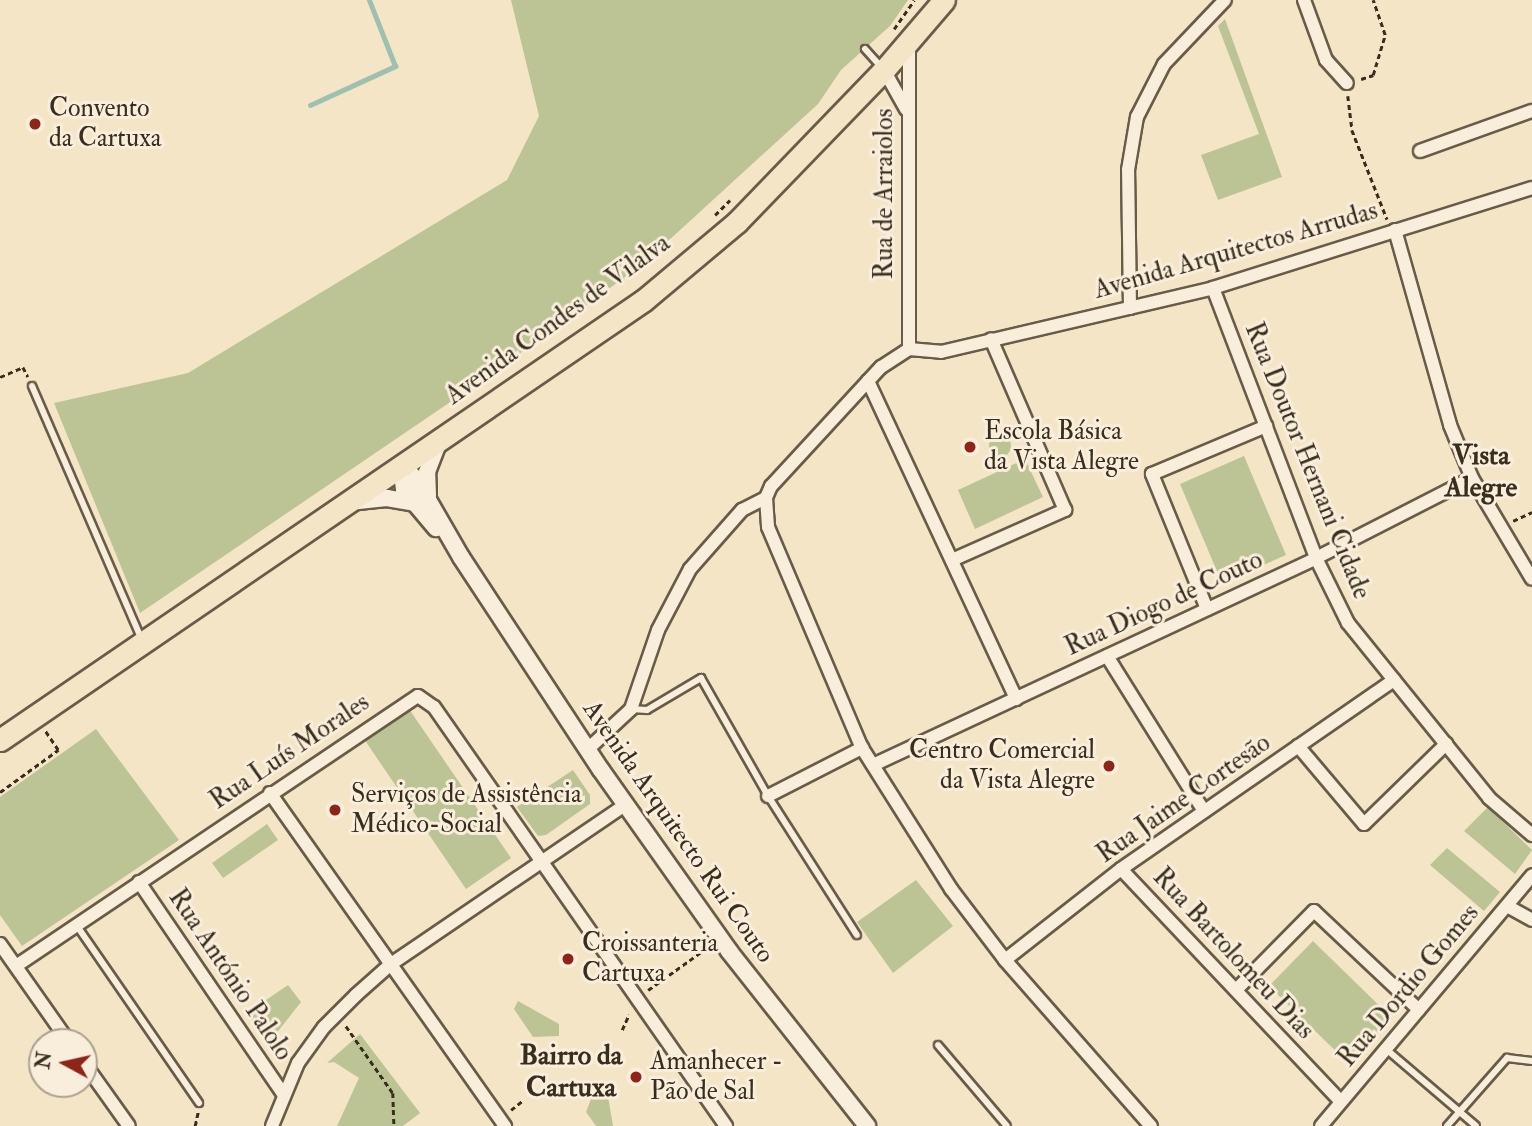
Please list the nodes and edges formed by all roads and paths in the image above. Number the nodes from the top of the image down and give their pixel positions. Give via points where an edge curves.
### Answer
1 (914, 0) edge
2 (944, 0) edge
3 (1224, 0) edge
4 (1304, 0) edge
5 (1373, 0) edge
6 (898, 38) junction
7 (865, 48) dead end
8 (884, 70) junction
9 (1347, 83) junction
10 (907, 110) junction
11 (1532, 111) edge
12 (1420, 151) dead end
13 (1532, 188) edge
14 (736, 195) dead end
15 (711, 218) dead end
16 (1395, 230) junction
17 (1213, 288) junction
18 (1130, 308) junction
19 (991, 338) junction
20 (909, 349) junction
21 (0, 377) edge
22 (868, 381) junction
23 (32, 386) joint
24 (1266, 426) junction
25 (440, 438) junction
26 (401, 465) junction
27 (1472, 478) junction
28 (765, 498) junction
29 (421, 501) junction
30 (346, 502) junction
31 (1532, 512) edge
32 (1501, 528) junction
33 (1316, 558) junction
34 (951, 560) junction
35 (1532, 579) edge
36 (1207, 609) junction
37 (144, 643) junction
38 (1107, 656) junction
39 (1394, 680) junction
40 (1016, 699) junction
41 (631, 709) junction
42 (41, 726) dead end
43 (0, 740) edge
44 (1446, 744) junction
45 (1298, 746) junction
46 (862, 748) junction
47 (588, 749) junction
48 (873, 765) junction
49 (0, 792) edge
50 (270, 793) junction
51 (768, 796) junction
52 (626, 804) junction
53 (1204, 811) junction
54 (1532, 835) edge
55 (542, 862) junction
56 (1121, 869) junction
57 (1532, 875) edge
58 (139, 882) junction
59 (1507, 906) junction
60 (1532, 920) edge
61 (76, 925) junction
62 (857, 935) dead end
63 (0, 944) edge
64 (712, 944) dead end
65 (1005, 961) junction
66 (391, 964) junction
67 (16, 967) junction
68 (1236, 990) junction
69 (637, 998) junction
70 (1419, 1010) junction
71 (337, 1013) junction
72 (59, 1028) edge
73 (622, 1030) dead end
74 (938, 1045) dead end
75 (1386, 1049) junction
76 (1532, 1061) edge
77 (98, 1083) edge
78 (283, 1094) junction
79 (522, 1101) dead end
80 (1341, 1101) junction
81 (199, 1103) dead end
82 (1459, 1111) junction
83 (506, 1120) edge
84 (129, 1126) edge
85 (272, 1126) edge
86 (394, 1126) edge
87 (726, 1126) edge
88 (867, 1126) edge
89 (1007, 1126) edge
90 (1151, 1126) edge
91 (1321, 1126) edge
92 (1447, 1126) edge
93 (1476, 1126) edge

1 - 6 path
2 - 6 main road, Avenida Condes de Vilalva
3 - 18 street via 1164,64 1137,117 1128,170
4 - 9 street via 1326,60
5 - 9 path via 1385,36 1373,75
6 - 8 main road, Avenida Condes de Vilalva
6 - 10 street, Rua de Arraiolos
7 - 8 lane
8 - 10 street
8 - 25 main road, Avenida Condes de Vilalva via 737,222 644,300
9 - 16 path via 1352,130 1382,213
10 - 20 street, Rua de Arraiolos
11 - 12 street
13 - 16 street, Avenida Arquitectos Arrudas
14 - 15 path
16 - 17 street, Avenida Arquitectos Arrudas
16 - 27 street via 1450,425
17 - 18 street, Avenida Arquitectos Arrudas
17 - 24 street, Rua Doutor Hernani Cidade
18 - 19 street, Avenida Arquitectos Arrudas
19 - 20 street, Avenida Arquitectos Arrudas via 941,352
19 - 34 street via 1065,510
20 - 22 street
21 - 23 path via 23,367
22 - 28 street via 781,472
22 - 34 street
23 - 37 lane
24 - 33 street, Rua Doutor Hernani Cidade
24 - 36 street via 1152,474
25 - 26 main road, Avenida Condes de Vilalva
25 - 29 street
26 - 29 street, Avenida Arquitecto Rui Couto via 404,490
26 - 30 main road, Avenida Condes de Vilalva
27 - 32 street
27 - 33 street, Rua Diogo de Couto
28 - 41 street via 742,510 690,569 658,630
28 - 46 street via 768,527
29 - 30 street
29 - 47 street, Avenida Arquitecto Rui Couto
30 - 37 main road, Avenida Condes de Vilalva
31 - 32 path
32 - 35 street
33 - 36 street, Rua Diogo de Couto
33 - 39 street, Rua Doutor Hernani Cidade via 1348,623
34 - 40 street
36 - 38 street, Rua Diogo de Couto
37 - 43 main road, Avenida Condes de Vilalva
38 - 40 street, Rua Diogo de Couto
38 - 53 street
39 - 44 street, Rua Doutor Hernani Cidade
39 - 45 street, Rua Jaime Cortesão
40 - 48 street, Rua Diogo de Couto
41 - 47 street
41 - 51 lane via 647,710 701,678
42 - 49 path via 58,750
44 - 45 street via 1364,824
44 - 54 street, Rua Doutor Hernani Cidade via 1489,798
45 - 53 street, Rua Jaime Cortesão
46 - 48 street
46 - 51 street
47 - 52 street, Avenida Arquitecto Rui Couto
48 - 65 street via 951,889
50 - 55 street, Rua Luís Morales via 418,696 430,702
50 - 58 street, Rua Luís Morales
50 - 66 street
51 - 62 lane
52 - 55 street
52 - 88 street, Avenida Arquitecto Rui Couto via 729,951
53 - 56 street, Rua Jaime Cortesão
55 - 66 street
55 - 69 street
56 - 65 street, Rua Jaime Cortesão
56 - 68 street, Rua Bartolomeu Dias
57 - 59 street, Rua Dordio Gomes
58 - 61 street, Rua Luís Morales
58 - 78 street, Rua António Palolo
59 - 60 street
59 - 70 street, Rua Dordio Gomes
61 - 67 street, Rua Luís Morales
61 - 81 lane
63 - 67 street
64 - 69 path
65 - 90 street
66 - 71 street
66 - 83 street
67 - 72 street
68 - 70 street via 1314,911
68 - 80 street, Rua Bartolomeu Dias
69 - 73 path
69 - 87 street
70 - 75 street, Rua Dordio Gomes
71 - 78 street via 307,1048
71 - 86 path via 393,1093
74 - 89 lane
75 - 80 street, Rua Dordio Gomes
75 - 82 lane
76 - 82 lane via 1507,1058
77 - 84 street
78 - 85 street
79 - 83 path
80 - 91 street, Rua Dordio Gomes
82 - 92 lane
82 - 93 lane

